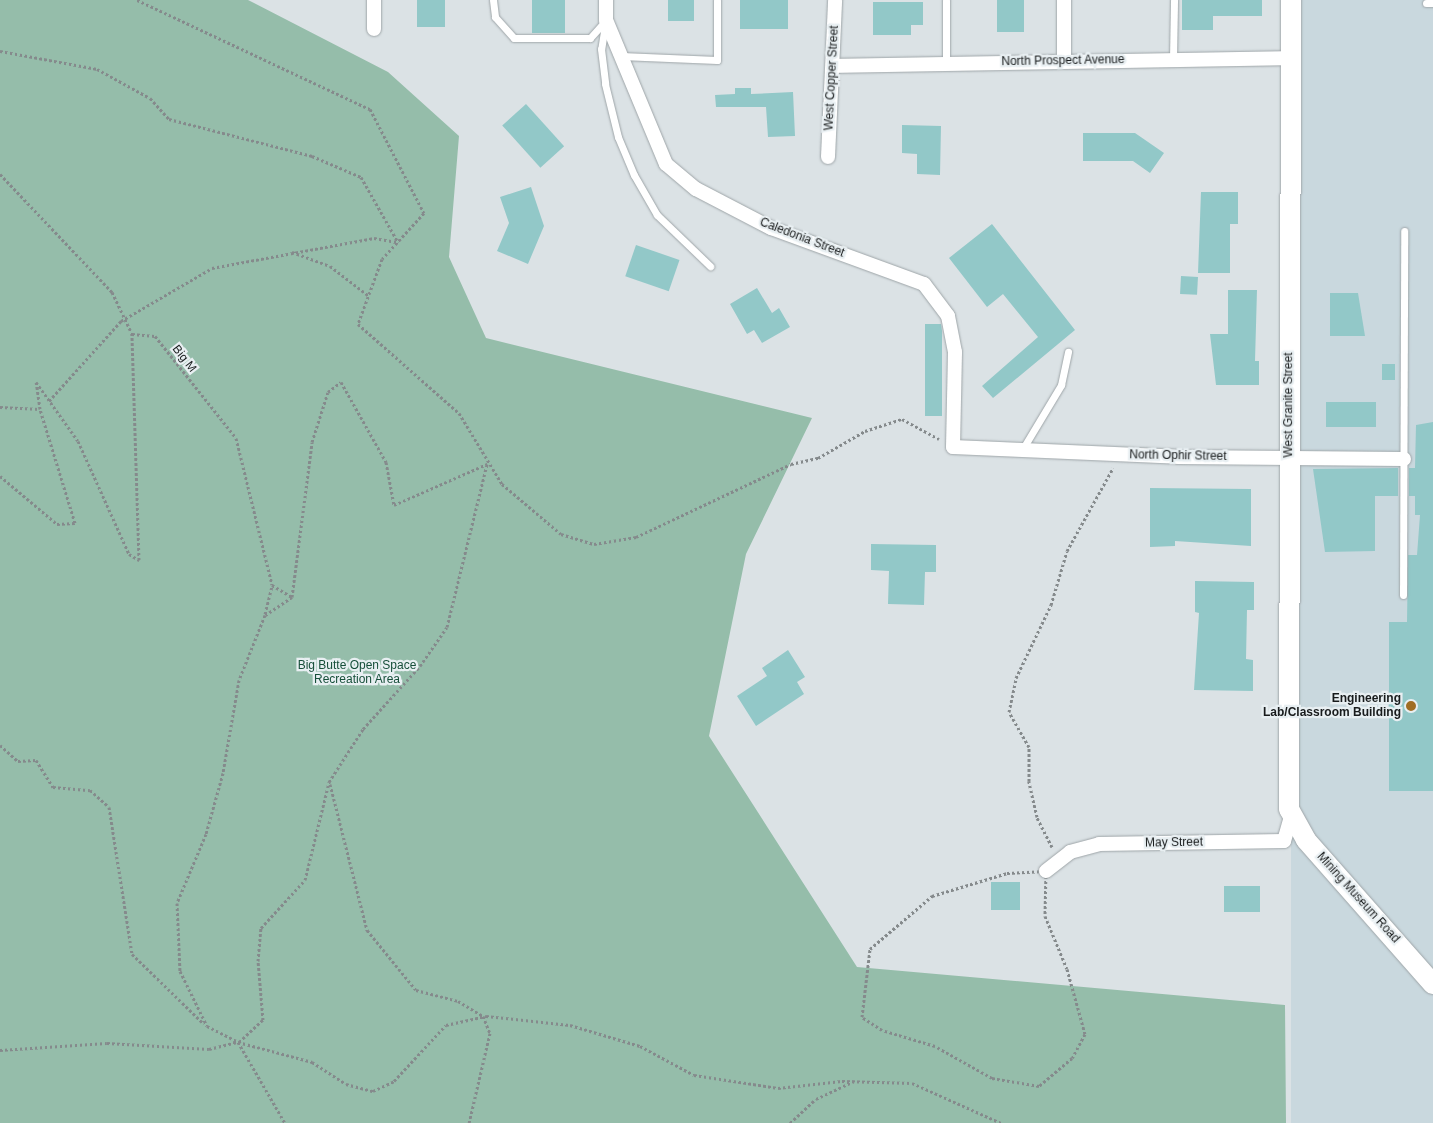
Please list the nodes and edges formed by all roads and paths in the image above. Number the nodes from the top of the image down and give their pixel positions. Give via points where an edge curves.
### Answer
1 (137, 0) edge
2 (374, 0) edge
3 (493, 0) edge
4 (606, 0) edge
5 (717, 0) edge
6 (835, 0) edge
7 (946, 0) edge
8 (1064, 0) edge
9 (1174, 0) edge
10 (1291, 0) edge
11 (606, 20) junction
12 (374, 29) dead end
13 (0, 52) edge
14 (621, 56) junction
15 (1291, 58) junction
16 (1173, 59) junction
17 (1064, 60) junction
18 (946, 63) junction
19 (835, 66) junction
20 (828, 157) dead end
21 (0, 174) edge
22 (1404, 231) dead end
23 (398, 242) junction
24 (290, 252) junction
25 (710, 266) dead end
26 (368, 296) junction
27 (124, 319) junction
28 (132, 334) junction
29 (1068, 352) dead end
30 (49, 401) junction
31 (0, 407) edge
32 (40, 409) junction
33 (953, 447) junction
34 (1022, 450) junction
35 (1122, 455) junction
36 (1288, 458) junction
37 (1404, 459) junction
38 (487, 464) junction
39 (0, 476) edge
40 (272, 585) junction
41 (1403, 595) dead end
42 (292, 597) junction
43 (265, 614) junction
44 (0, 745) edge
45 (329, 782) junction
46 (1290, 813) junction
47 (1059, 861) junction
48 (1046, 870) junction
49 (1433, 984) edge
50 (483, 1016) junction
51 (206, 1026) junction
52 (238, 1042) junction
53 (0, 1050) edge
54 (855, 1081) junction
55 (285, 1123) edge
56 (468, 1123) edge
57 (790, 1123) edge
58 (1001, 1123) edge

1 - 23 path via 370,109 424,213
2 - 12 street
3 - 11 lane via 495,18 514,38 590,38
4 - 11 street, Caledonia Street
5 - 14 lane via 717,60
6 - 19 street, West Copper Street
7 - 18 lane
8 - 17 street
9 - 16 lane
10 - 15 street, West Granite Street
11 - 14 street, Caledonia Street
11 - 25 lane via 601,49 605,84 627,160 657,215
13 - 23 path via 97,69 150,98 170,119 312,156 361,177
14 - 33 street, Caledonia Street via 666,164 696,188 771,228 924,284 948,316 955,352
15 - 16 street, North Prospect Avenue
15 - 36 street, West Granite Street
16 - 17 street, North Prospect Avenue
17 - 18 street, North Prospect Avenue
18 - 19 street, North Prospect Avenue
19 - 20 street, West Copper Street
21 - 27 path via 112,292
22 - 37 lane
23 - 24 path via 374,238
23 - 26 path via 382,259
24 - 26 path via 330,266
24 - 27 path via 212,268
26 - 38 path via 358,324 459,413
27 - 28 path
27 - 30 path
28 - 30 path via 139,560 129,554 78,440
28 - 40 path, Big M via 155,336 236,438
29 - 34 lane via 1061,386
30 - 32 path via 36,382
31 - 32 path
32 - 39 path via 75,523 57,524
33 - 34 street, North Ophir Street
33 - 38 path via 902,419 865,431 818,458 791,464 636,537 594,544 561,534 502,484
34 - 35 street, North Ophir Street
35 - 36 street, North Ophir Street
35 - 47 path via 1098,490 1067,551 1052,605 1016,678 1009,712 1029,747 1029,781 1037,817
36 - 37 street, North Ophir Street
36 - 46 street, West Granite Street
37 - 41 lane
38 - 42 path via 394,506 386,462 341,382 328,392 312,442
38 - 45 path via 447,627 420,666 363,729
40 - 42 path
40 - 43 path
42 - 43 path
43 - 51 path via 238,680 223,773 206,834 177,903 180,971
44 - 51 path via 18,761 36,760 53,787 90,790 109,807 132,954
45 - 50 path via 367,930 416,990 458,1001
45 - 52 path via 305,880 261,928 258,961 263,1020
46 - 47 street, May Street via 1284,841 1099,844
46 - 49 street, Mining Museum Road
47 - 48 street, May Street
48 - 48 path via 1045,916 1067,969 1085,1034 1072,1058 1039,1086 992,1078 935,1046 882,1030 862,1017 870,949 932,896 1006,873
50 - 52 path via 446,1025 394,1081 373,1091 346,1084 312,1062
50 - 54 path via 570,1025 640,1046 694,1075 778,1088
50 - 56 path via 490,1032
51 - 52 path
52 - 53 path via 209,1049 107,1043
52 - 55 path
54 - 57 path via 816,1099
54 - 58 path via 912,1083

